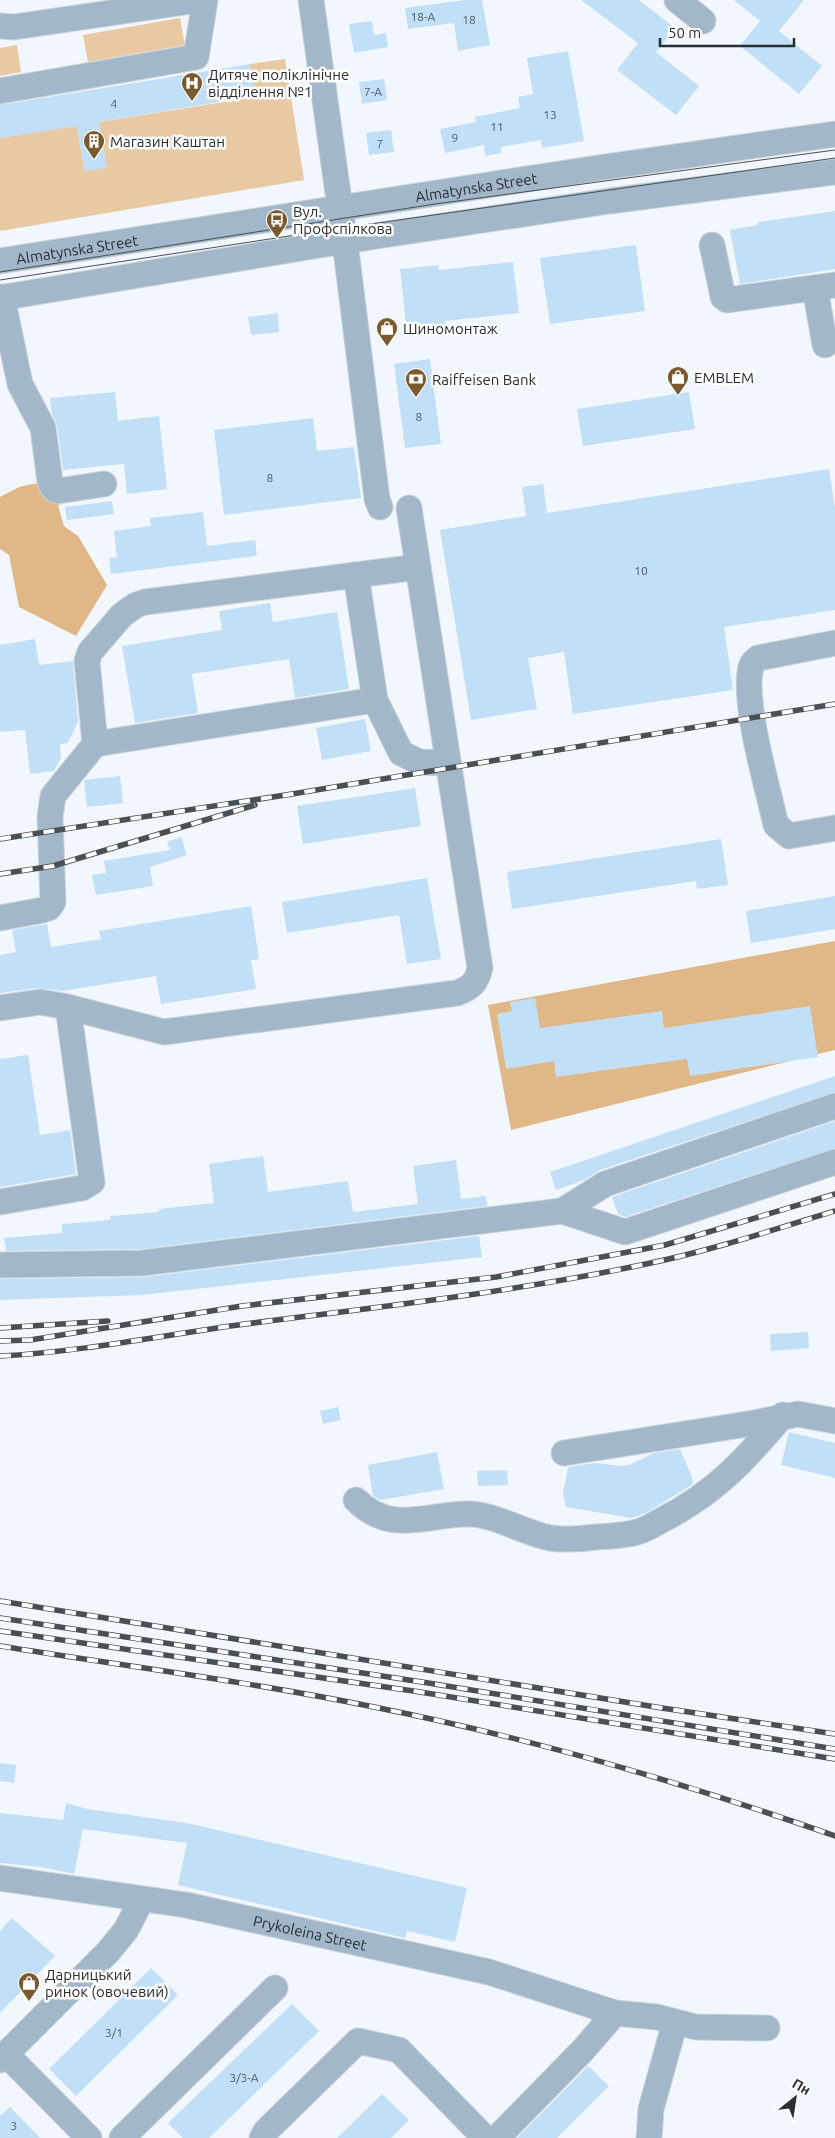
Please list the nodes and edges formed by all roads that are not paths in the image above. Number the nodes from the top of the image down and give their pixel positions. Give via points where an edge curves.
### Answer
1 (200, 0) edge
2 (205, 0) edge
3 (311, 0) edge
4 (677, 0) edge
5 (46, 11) edge
6 (703, 20) dead end
7 (0, 26) edge
8 (0, 91) edge
9 (835, 134) edge
10 (835, 172) edge
11 (340, 208) junction
12 (344, 241) junction
13 (712, 245) dead end
14 (0, 261) edge
15 (825, 286) edge
16 (1, 297) edge
17 (825, 344) dead end
18 (104, 484) dead end
19 (380, 506) dead end
20 (409, 508) dead end
21 (418, 567) junction
22 (356, 575) junction
23 (835, 643) edge
24 (375, 700) junction
25 (96, 744) junction
26 (448, 763) junction
27 (835, 828) edge
28 (0, 918) edge
29 (68, 1007) junction
30 (0, 1008) edge
31 (835, 1106) edge
32 (835, 1162) edge
33 (0, 1202) edge
34 (562, 1211) junction
35 (0, 1266) edge
36 (783, 1416) junction
37 (835, 1421) edge
38 (564, 1452) dead end
39 (356, 1500) dead end
40 (0, 1878) edge
41 (142, 1899) junction
42 (275, 1988) dead end
43 (615, 2013) junction
44 (675, 2022) junction
45 (767, 2028) dead end
46 (3, 2057) edge
47 (89, 2138) edge
48 (122, 2138) edge
49 (262, 2138) edge
50 (485, 2138) edge
51 (497, 2138) edge
52 (649, 2138) edge

1 - 5 street
2 - 8 street via 196,57
3 - 11 street
4 - 6 street
5 - 7 street via 14,27
9 - 11 street, Almatynska Street
10 - 12 street via 608,201
11 - 12 street
11 - 14 street, Almatynska Street
12 - 16 street
12 - 19 street
13 - 15 street via 723,297 727,300
15 - 17 street
16 - 18 street via 20,384 43,428 53,488 58,491
20 - 21 street
21 - 22 street
21 - 26 street
22 - 24 street
22 - 25 street via 145,602 129,609 95,645 87,662
23 - 27 street via 758,658 751,665 749,679 752,718 776,825 789,836
24 - 25 street
24 - 26 street via 401,753 419,762
25 - 28 street via 53,796 50,817 53,902 43,910
26 - 29 street via 480,968 477,980 468,989 164,1032
29 - 30 street via 40,1002
29 - 33 street via 92,1182 82,1188
31 - 34 street via 605,1184
32 - 34 street via 625,1232
34 - 35 street via 142,1264
36 - 37 street via 798,1414
36 - 38 street
36 - 39 street via 743,1462 709,1492 638,1532 580,1539 552,1538 472,1514 427,1520 378,1517
40 - 41 street, Prykoleina Street
41 - 43 street, Prykoleina Street via 186,1905 489,1972
41 - 46 street via 126,1930 108,1952
42 - 48 street
43 - 44 street, Prykoleina Street
43 - 51 street
44 - 45 street, Prykoleina Street via 705,2028
44 - 52 street via 651,2109
46 - 47 street
49 - 50 street via 358,2041 398,2050

